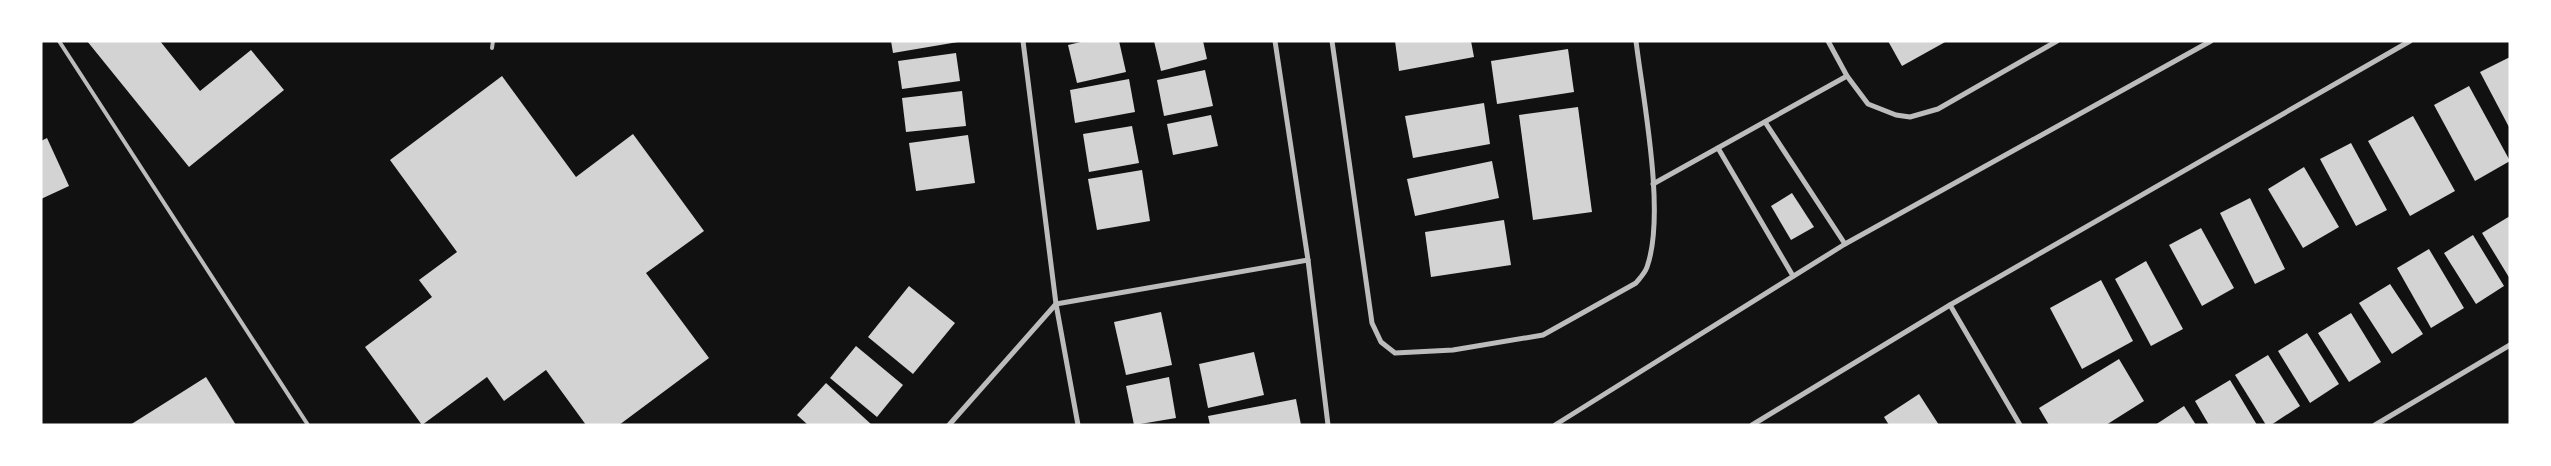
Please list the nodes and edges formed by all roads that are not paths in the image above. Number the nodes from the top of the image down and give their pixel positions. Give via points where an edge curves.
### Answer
1 (59, 41) edge
2 (493, 41) edge
3 (1023, 41) edge
4 (1275, 41) edge
5 (1332, 41) edge
6 (1636, 41) edge
7 (1828, 41) edge
8 (2057, 41) edge
9 (2210, 41) edge
10 (2410, 41) edge
11 (492, 48) dead end
12 (1847, 76) junction
13 (1766, 122) junction
14 (1718, 148) junction
15 (1654, 184) junction
16 (1845, 244) junction
17 (1308, 260) junction
18 (1793, 276) junction
19 (1056, 304) junction
20 (1950, 305) junction
21 (2510, 345) edge
22 (308, 425) edge
23 (949, 425) edge
24 (1078, 425) edge
25 (1328, 425) edge
26 (1555, 425) edge
27 (1752, 425) edge
28 (2020, 425) edge
29 (2375, 425) edge

1 - 22 lane
2 - 11 lane
3 - 19 street
4 - 17 street
5 - 15 street via 1372,323 1381,342 1395,353 1453,350 1543,334 1636,283 1647,269 1653,243
6 - 15 street
7 - 12 street
8 - 12 street via 1938,109 1910,117 1868,104
9 - 16 street
10 - 20 street
12 - 13 street
13 - 14 street
13 - 16 street
14 - 15 street
14 - 18 street
16 - 18 street
17 - 19 street
17 - 25 street
18 - 26 street
19 - 23 street
19 - 24 street
20 - 27 street
20 - 28 street
21 - 29 street

